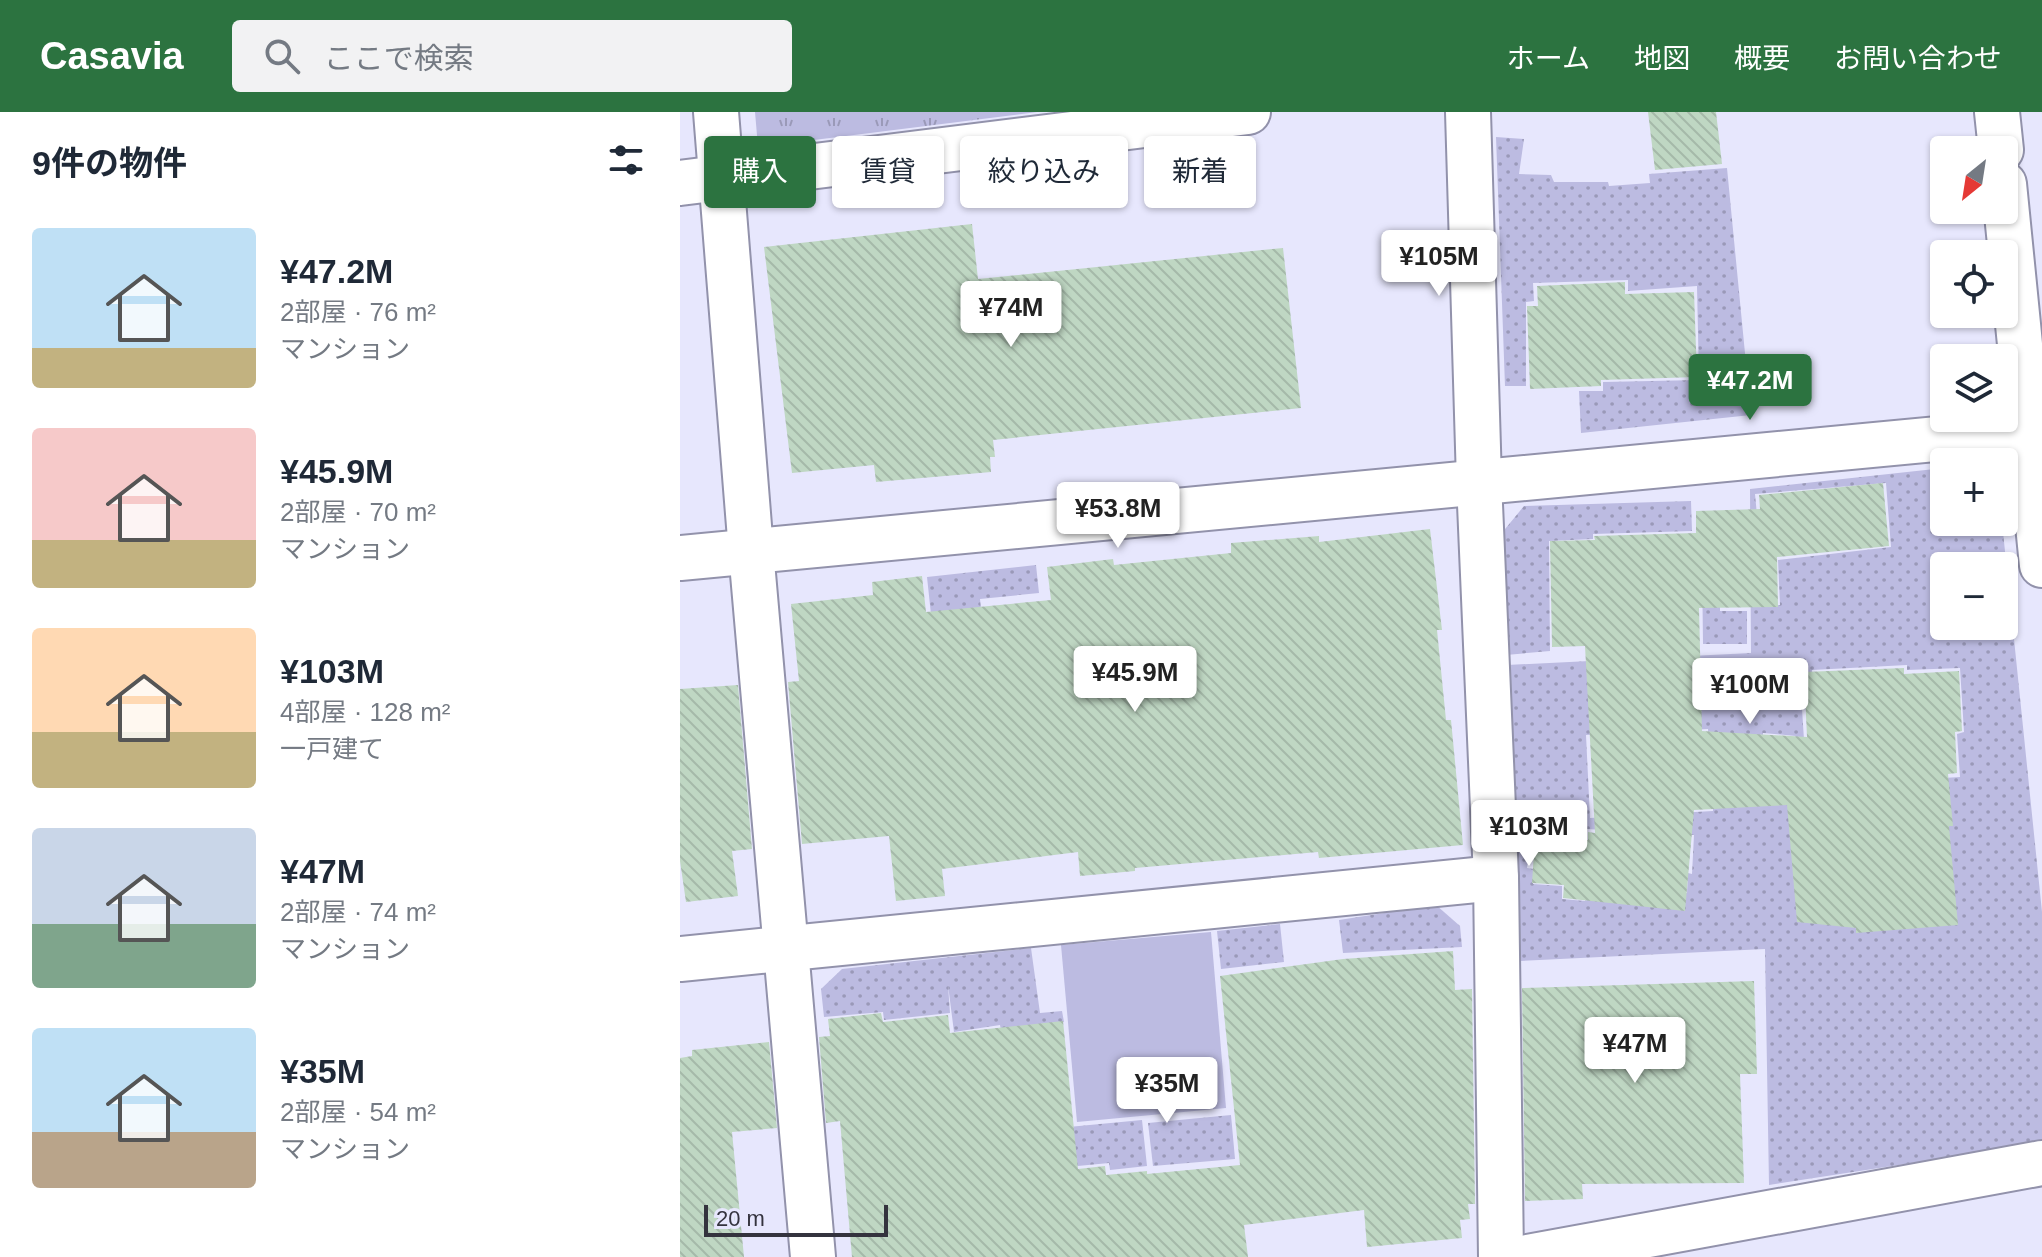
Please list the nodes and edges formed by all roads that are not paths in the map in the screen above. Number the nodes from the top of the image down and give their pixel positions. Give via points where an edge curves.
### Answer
1 (716, 112) edge
2 (1248, 112) edge
3 (1468, 112) edge
4 (1997, 112) edge
5 (719, 136) edge
6 (2000, 136) edge
7 (816, 165) edge
8 (704, 180) edge
9 (680, 183) edge
10 (725, 208) edge
11 (2009, 224) edge
12 (2035, 429) edge
13 (1479, 481) junction
14 (751, 551) junction
15 (680, 558) edge
16 (2042, 565) edge
17 (1496, 878) junction
18 (787, 949) junction
19 (680, 959) edge
20 (2042, 1163) edge
21 (813, 1257) edge
22 (1501, 1257) edge
23 (1528, 1257) edge

1 - 5 street
2 - 7 street
3 - 13 street
4 - 6 street
8 - 9 street
10 - 14 street
11 - 12 street
12 - 13 street
12 - 16 street
13 - 14 street
13 - 17 street
14 - 15 street
14 - 18 street
17 - 18 street
17 - 22 street
18 - 19 street
18 - 21 street
20 - 23 street

